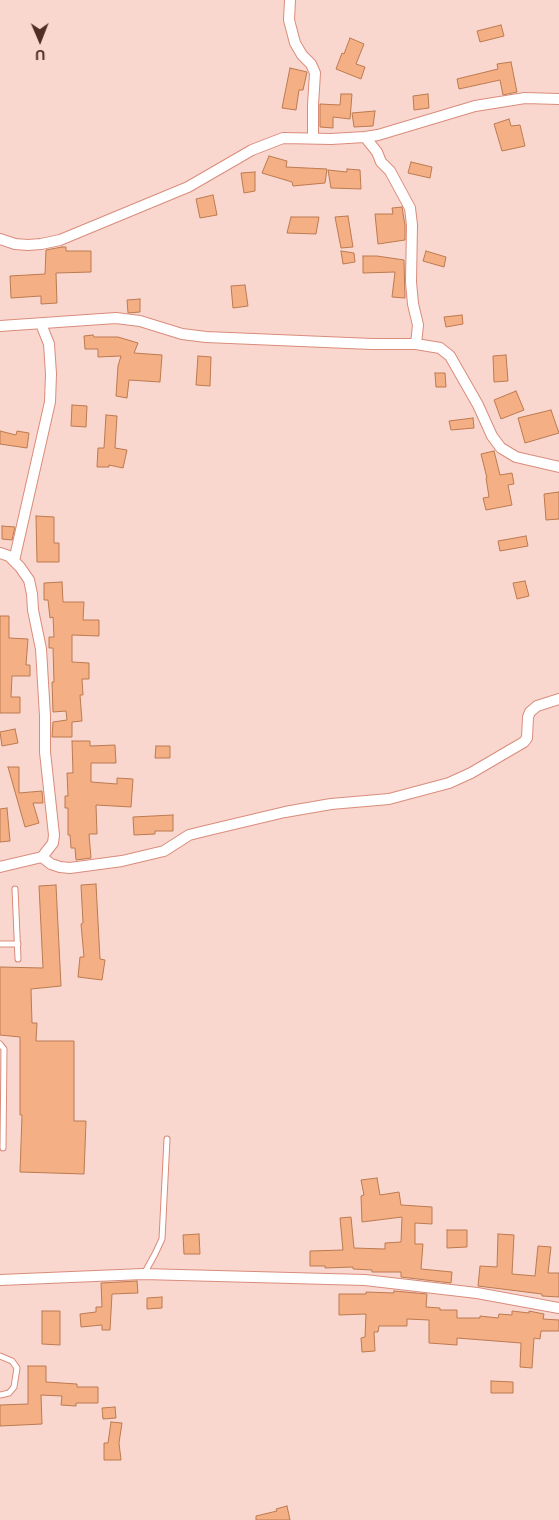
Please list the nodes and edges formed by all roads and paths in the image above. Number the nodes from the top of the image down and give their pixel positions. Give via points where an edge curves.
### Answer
1 (290, 0) edge
2 (559, 99) edge
3 (365, 137) junction
4 (313, 138) junction
5 (0, 239) edge
6 (41, 324) junction
7 (0, 326) edge
8 (416, 344) junction
9 (559, 467) edge
10 (0, 553) edge
11 (14, 561) junction
12 (559, 700) edge
13 (42, 857) junction
14 (0, 867) edge
15 (15, 889) dead end
16 (0, 944) edge
17 (18, 944) junction
18 (18, 959) dead end
19 (0, 1044) edge
20 (167, 1140) dead end
21 (4, 1148) dead end
22 (144, 1274) junction
23 (0, 1280) edge
24 (559, 1308) edge
25 (0, 1356) edge
26 (0, 1395) edge

1 - 4 street via 289,20 295,43 315,73
2 - 3 street via 525,98 475,106
3 - 4 street
3 - 8 street via 390,171 410,208 411,282 418,325
4 - 5 street via 283,138 252,150 188,188 60,240 28,245
6 - 7 street
6 - 8 street via 116,318 206,337
6 - 11 street via 48,344 52,374 50,402
8 - 9 street via 440,348 450,356 492,436 502,448 516,457
10 - 11 street
11 - 13 street via 29,580 40,648 45,752 54,835 53,844
12 - 13 street via 537,706 530,712 524,742 471,774 449,782 389,799 285,812 205,831 189,835 164,851 122,861 70,868 51,864
13 - 14 street
15 - 17 lane
16 - 17 lane
17 - 18 lane
19 - 21 lane via 4,1049
20 - 22 lane via 162,1239
22 - 23 street
22 - 24 street via 365,1280 477,1293
25 - 26 lane via 12,1360 17,1368 14,1387 9,1393

